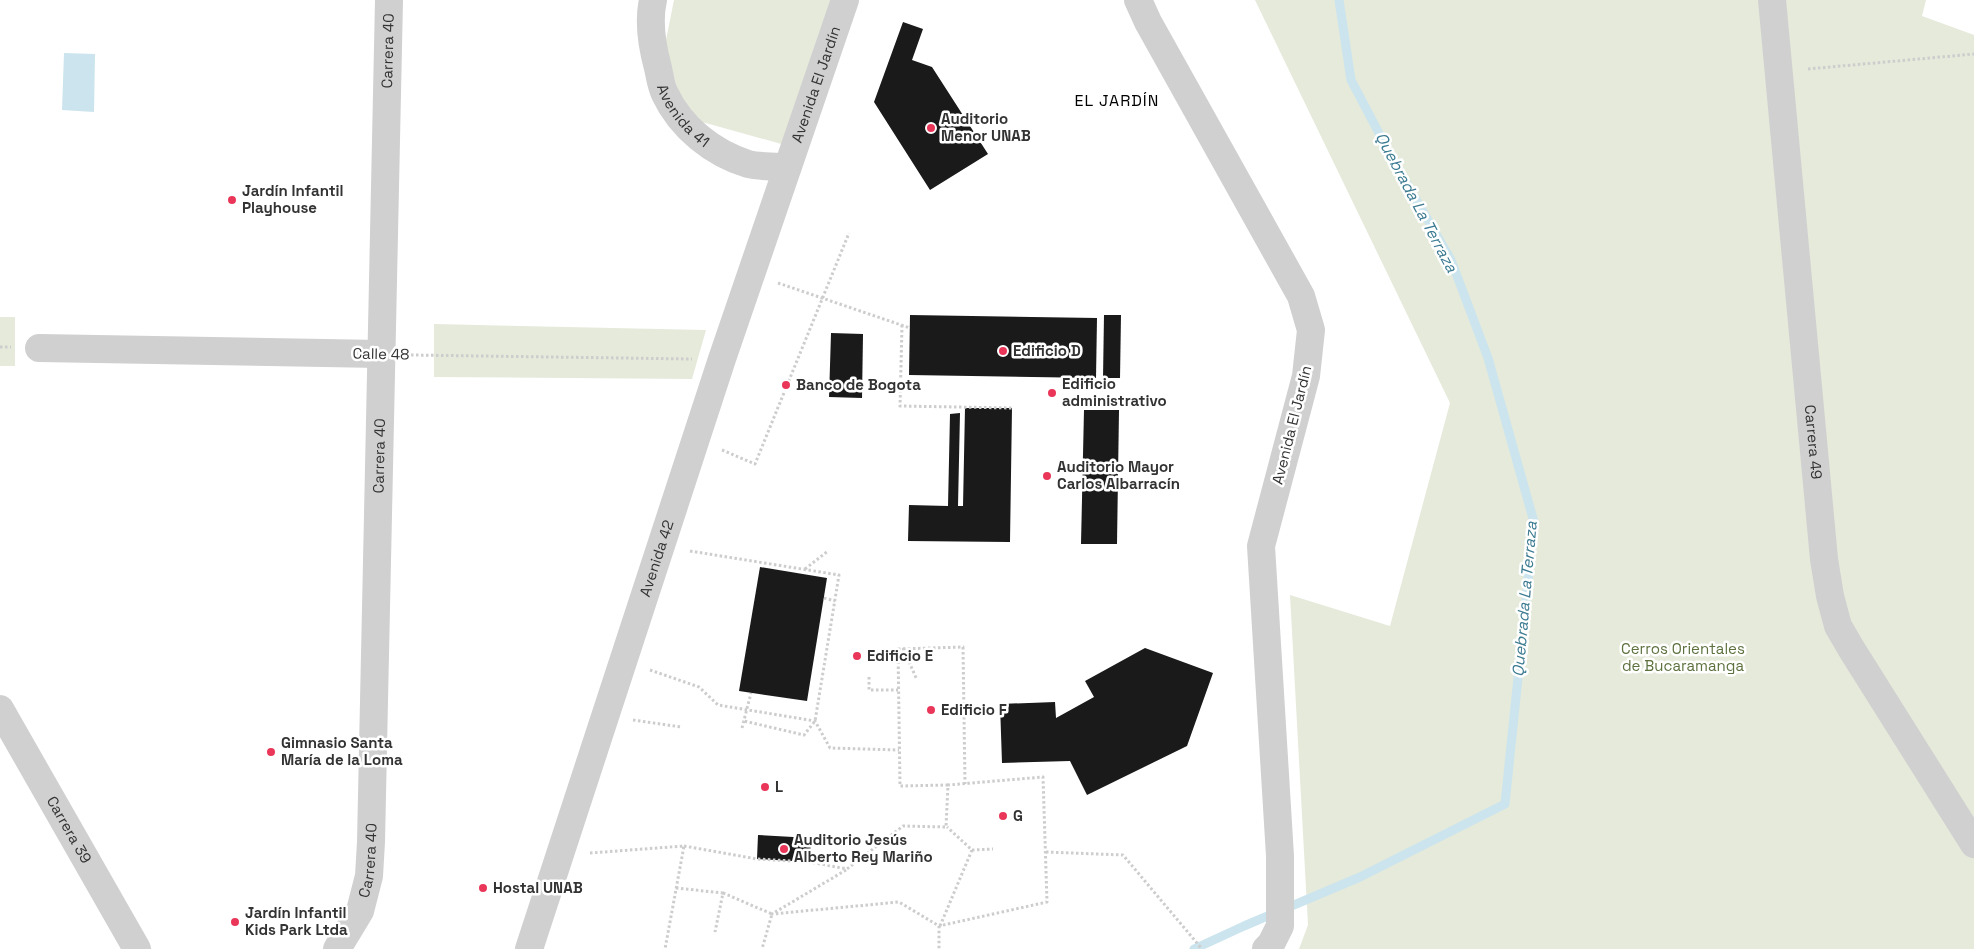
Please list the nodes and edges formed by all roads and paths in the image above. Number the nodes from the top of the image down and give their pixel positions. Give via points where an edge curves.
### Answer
1 (389, 0) edge
2 (653, 0) edge
3 (845, 0) edge
4 (1138, 0) edge
5 (1772, 0) edge
6 (1974, 54) edge
7 (1778, 72) junction
8 (787, 168) junction
9 (849, 233) dead end
10 (751, 274) junction
11 (823, 299) junction
12 (902, 325) junction
13 (910, 328) dead end
14 (39, 348) dead end
15 (380, 354) junction
16 (722, 359) junction
17 (1012, 408) dead end
18 (696, 440) junction
19 (661, 546) junction
20 (828, 551) dead end
21 (805, 569) junction
22 (824, 598) dead end
23 (835, 601) junction
24 (903, 648) junction
25 (623, 661) junction
26 (868, 677) dead end
27 (917, 680) dead end
28 (898, 690) junction
29 (751, 692) dead end
30 (0, 709) edge
31 (747, 709) junction
32 (606, 715) junction
33 (744, 721) junction
34 (815, 721) junction
35 (680, 727) dead end
36 (742, 728) dead end
37 (899, 750) junction
38 (965, 784) junction
39 (948, 786) junction
40 (946, 827) junction
41 (1974, 844) edge
42 (684, 846) junction
43 (993, 849) dead end
44 (972, 850) junction
45 (1046, 852) junction
46 (560, 855) junction
47 (847, 869) junction
48 (676, 888) junction
49 (722, 893) junction
50 (772, 914) junction
51 (939, 926) junction
52 (716, 932) dead end
53 (1273, 938) edge
54 (137, 949) edge
55 (337, 949) edge
56 (529, 949) edge
57 (665, 949) edge
58 (762, 949) edge
59 (939, 949) edge
60 (1202, 949) edge

1 - 15 street, Carrera 40
2 - 8 street, Avenida 41 via 651,34 655,58 665,94 685,125 714,150 749,164
3 - 8 street, Avenida El Jardín
4 - 53 street, Avenida El Jardín via 1301,296 1311,330 1306,376 1261,546 1280,856 1280,890
5 - 7 street, Carrera 49
6 - 7 path
7 - 41 street, Carrera 49 via 1830,596 1838,626
8 - 10 street, Avenida 42
9 - 11 path
10 - 11 path
10 - 16 street, Avenida 42
11 - 12 path
11 - 18 path via 755,464
12 - 13 path
12 - 17 path via 900,406
14 - 15 street, Calle 48
15 - 16 path, Calle 48
15 - 55 street, Carrera 40 via 369,876 360,911
16 - 18 street, Avenida 42
18 - 19 street, Avenida 42
19 - 21 path
19 - 25 street, Avenida 42
20 - 21 path
21 - 23 path via 839,575
22 - 23 path
23 - 34 path
24 - 27 path
24 - 28 path via 898,649
24 - 38 path via 963,647
25 - 31 path via 700,687 718,705
25 - 32 street, Avenida 42
26 - 28 path via 869,690
28 - 37 path
29 - 31 path
30 - 54 street, Carrera 39
31 - 33 path
31 - 34 path
32 - 35 path
32 - 46 street, Avenida 42
33 - 34 path via 804,736
33 - 36 path
34 - 37 path via 830,748
37 - 39 path via 900,786
38 - 39 path
38 - 45 path via 1043,777
39 - 40 path
40 - 44 path
40 - 47 path via 904,826
42 - 46 path
42 - 47 path via 757,859 810,862
42 - 48 path
43 - 44 path
44 - 51 path
45 - 51 path via 1047,902
45 - 60 path via 1123,855
46 - 56 street, Avenida 42
47 - 50 path
48 - 49 path
48 - 57 path
49 - 50 path
49 - 52 path
50 - 51 path via 899,902
50 - 58 path
51 - 59 path

